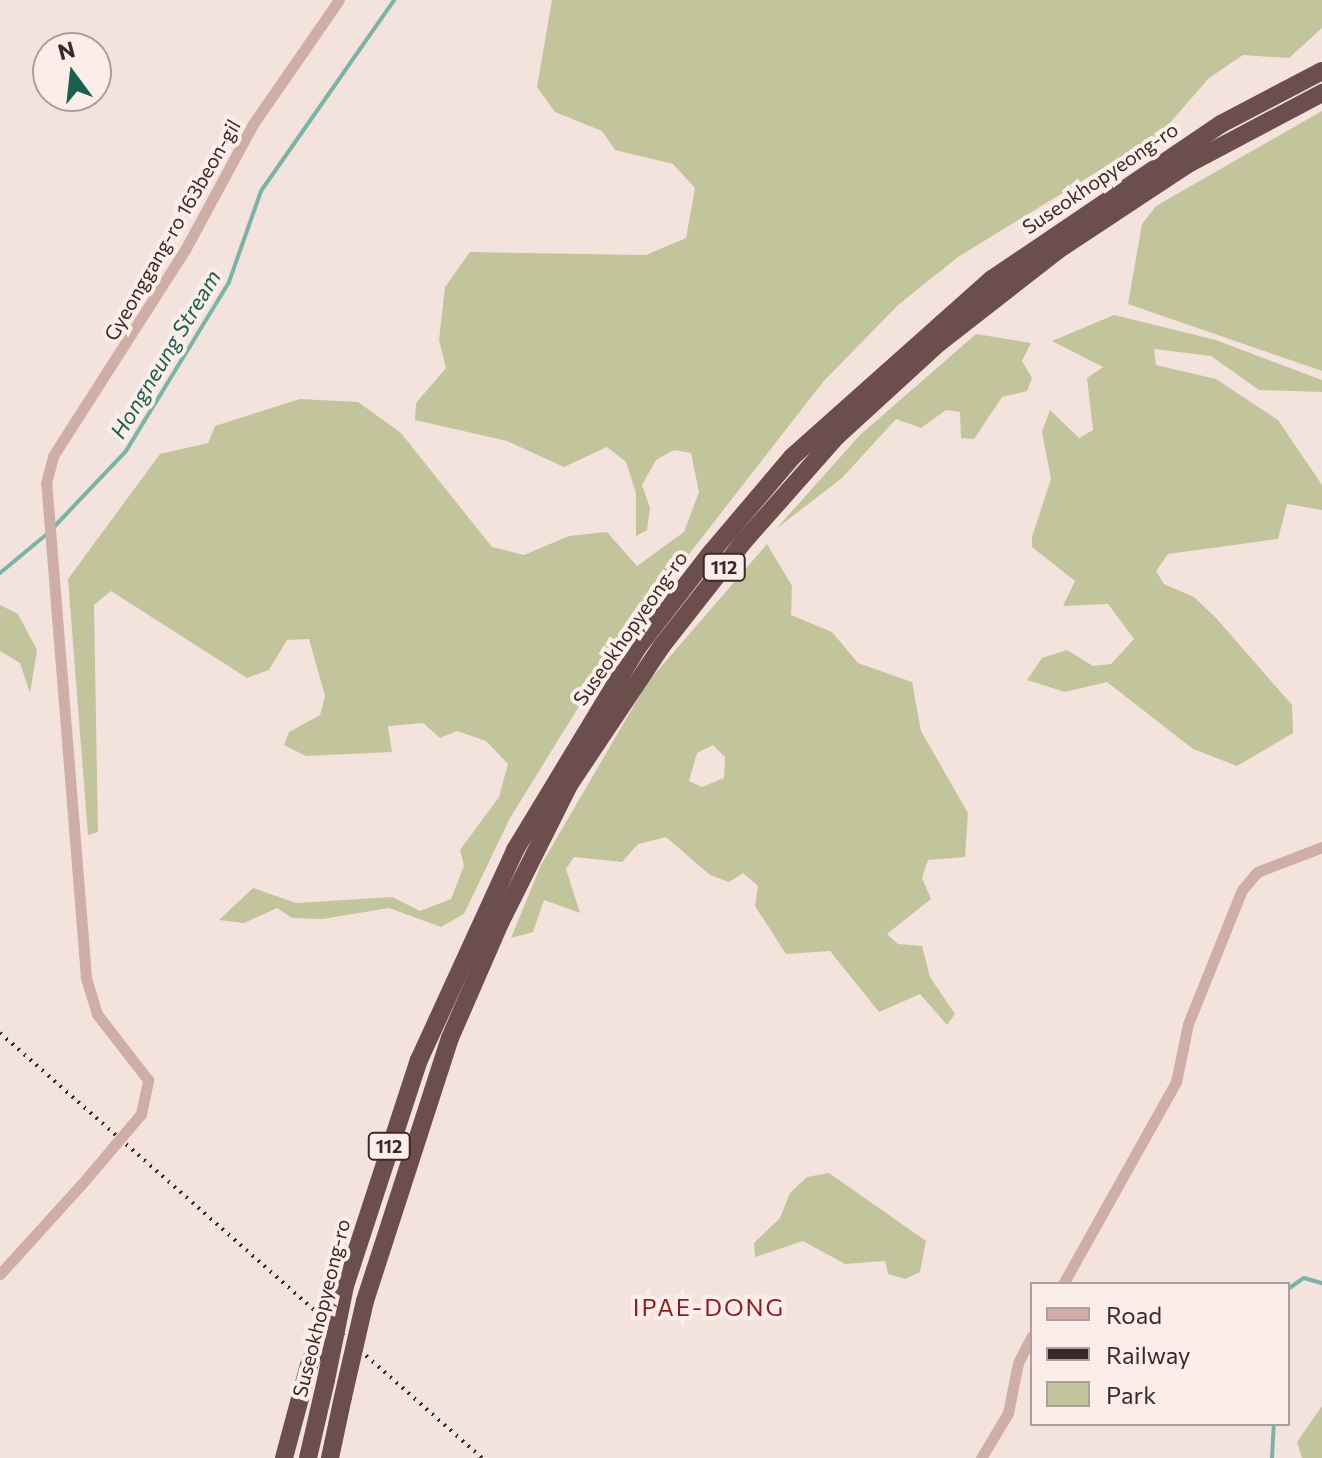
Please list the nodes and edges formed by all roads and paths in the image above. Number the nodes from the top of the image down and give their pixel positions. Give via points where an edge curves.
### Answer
1 (339, 0) edge
2 (1322, 71) edge
3 (1322, 93) edge
4 (1322, 847) edge
5 (0, 1274) edge
6 (1064, 1282) edge
7 (345, 1286) junction
8 (1030, 1340) edge
9 (284, 1458) edge
10 (308, 1458) edge
11 (330, 1458) edge
12 (981, 1458) edge

1 - 5 street, Gyeonggang-ro 163beon-gil, bridge via 253,124 162,288 53,456 46,483 51,569 86,977 97,1014 148,1080 141,1114
2 - 7 highway, Suseokhopyeong-ro / 112 via 1221,124 992,279 792,457 709,555 638,647 515,850 419,1060
3 - 11 highway, Suseokhopyeong-ro / 112, bridge via 1188,164 939,343 837,436 745,540 661,647 569,785 450,1038 380,1249
4 - 6 street via 1257,872 1242,890 1188,1024 1176,1082
7 - 9 highway, bridge via 309,1365
7 - 10 highway, Suseokhopyeong-ro / 112, bridge
8 - 12 street via 1018,1363 1008,1413

